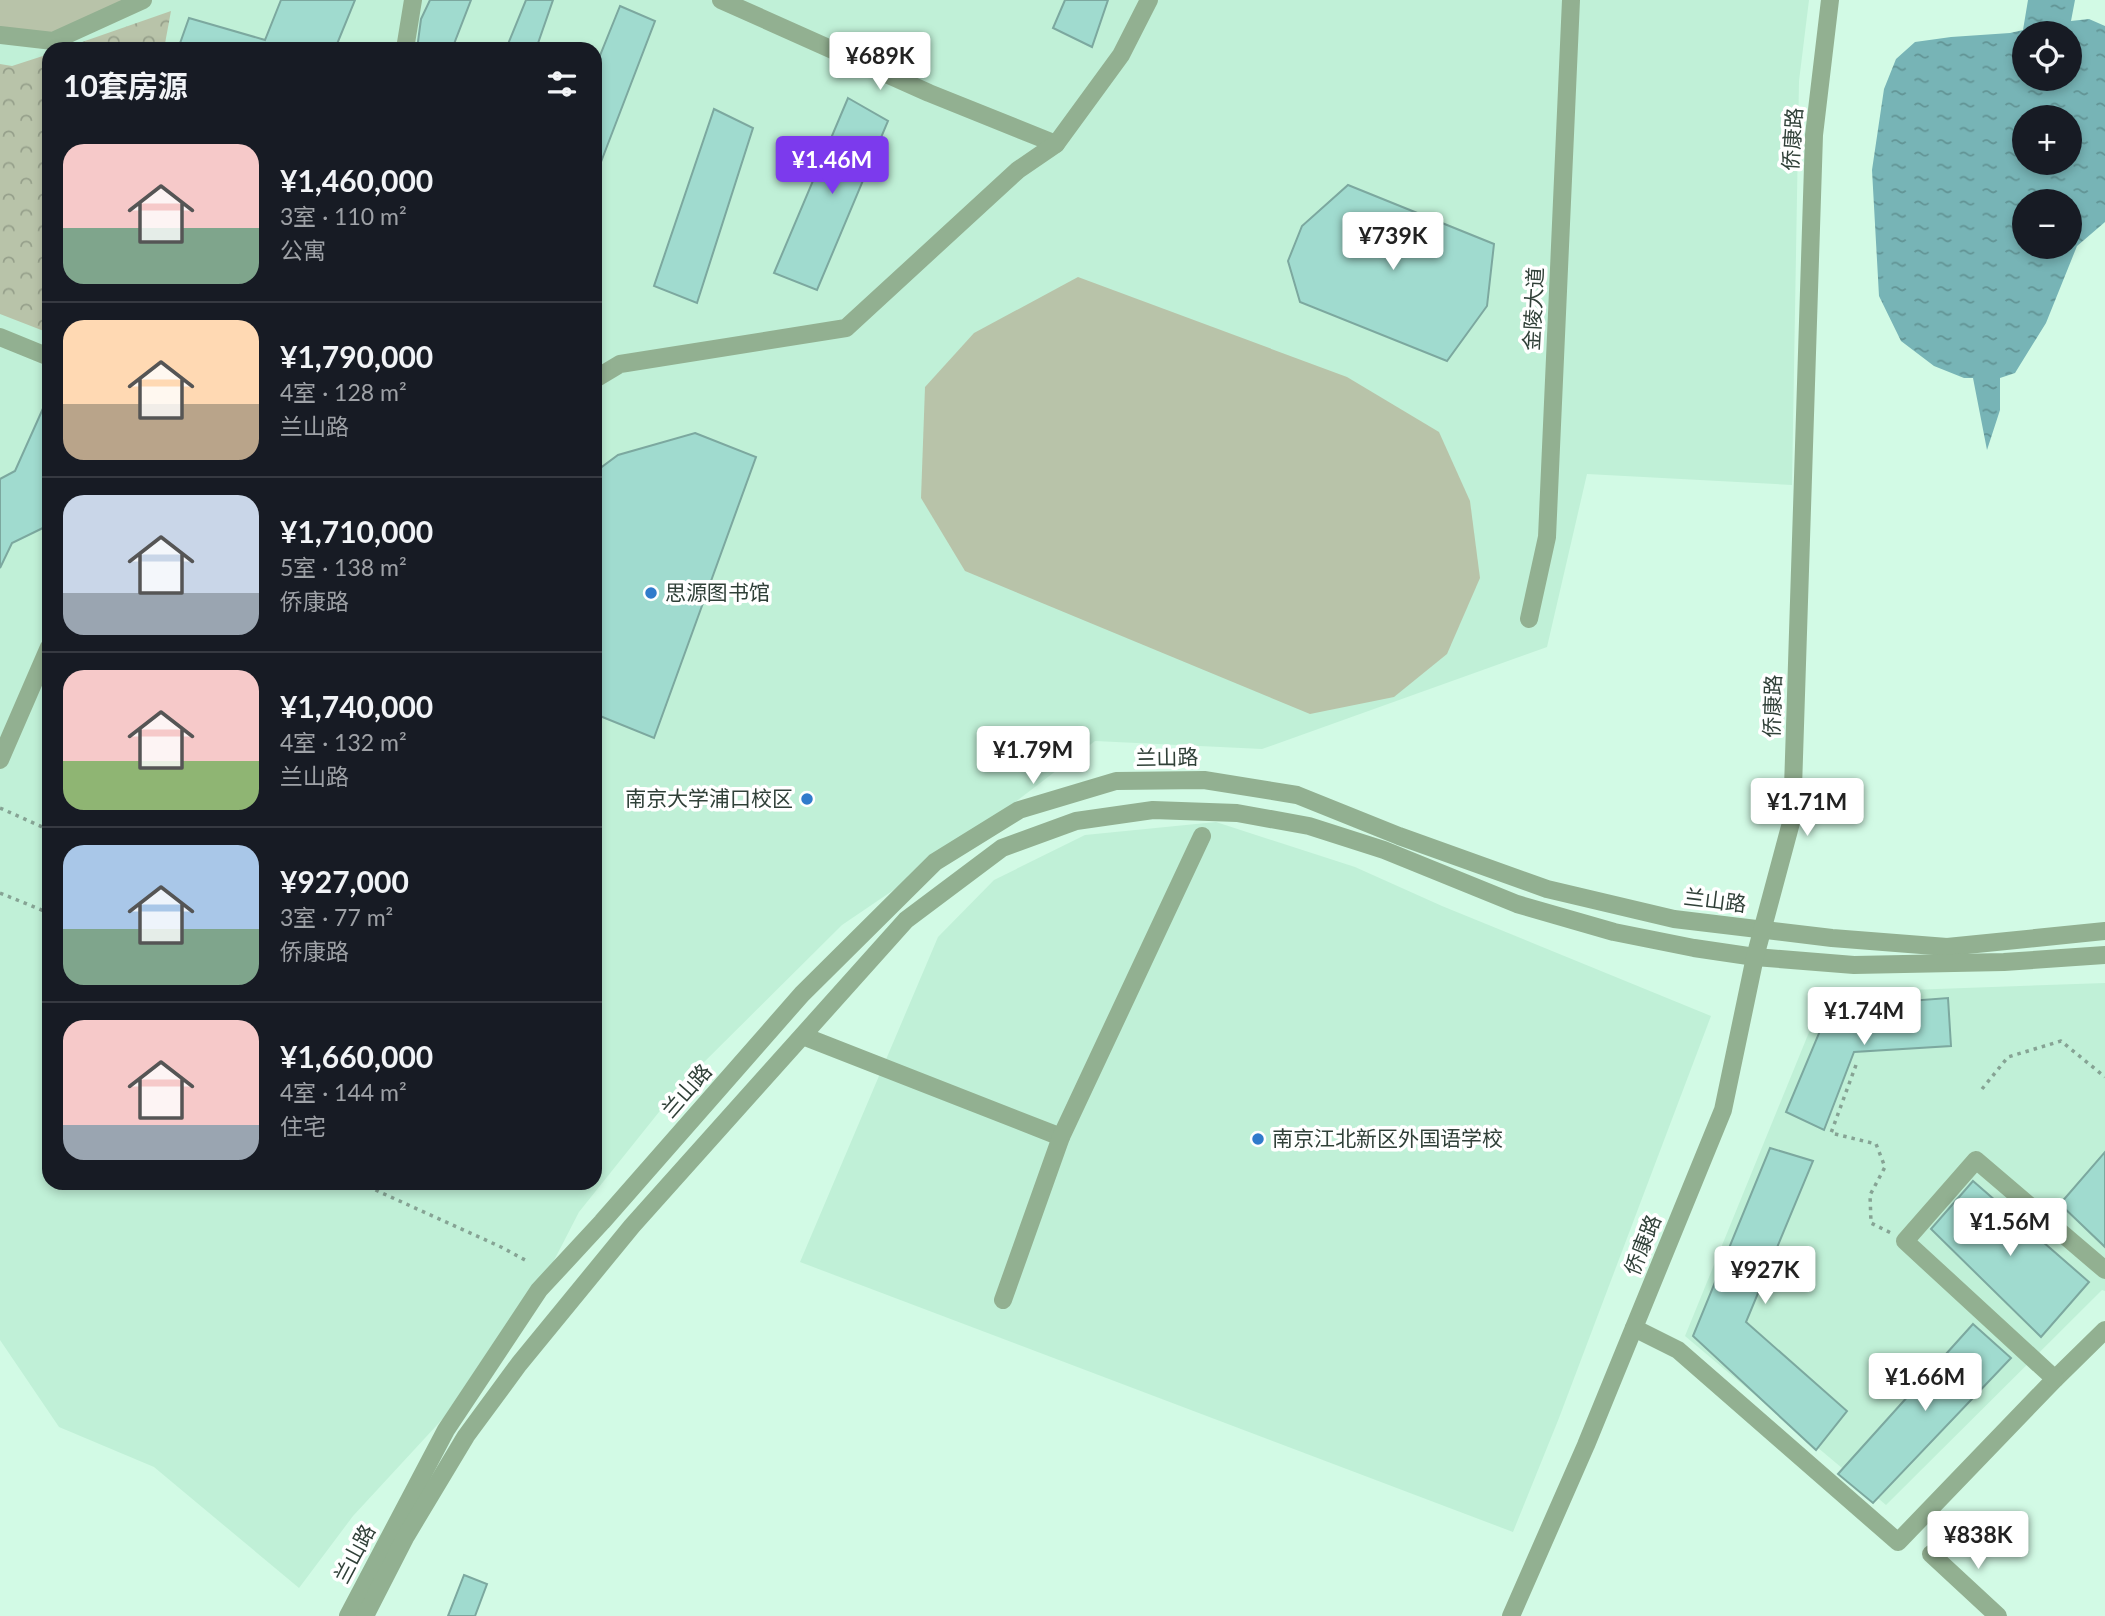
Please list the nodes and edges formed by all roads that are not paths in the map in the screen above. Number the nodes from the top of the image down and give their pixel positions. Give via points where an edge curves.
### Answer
1 (143, 0) edge
2 (413, 0) edge
3 (720, 0) edge
4 (1149, 0) edge
5 (1571, 0) edge
6 (1830, 0) edge
7 (0, 35) edge
8 (406, 42) edge
9 (1056, 144) junction
10 (0, 337) edge
11 (42, 353) edge
12 (602, 375) edge
13 (1529, 619) dead end
14 (42, 663) edge
15 (0, 760) edge
16 (1202, 836) dead end
17 (1762, 930) junction
18 (2105, 931) edge
19 (2105, 955) edge
20 (1755, 957) junction
21 (803, 1036) junction
22 (1061, 1137) junction
23 (2105, 1270) edge
24 (1003, 1300) dead end
25 (1634, 1328) junction
26 (2105, 1330) edge
27 (2055, 1379) junction
28 (1931, 1554) dead end
29 (348, 1616) edge
30 (365, 1616) edge
31 (1511, 1616) edge
32 (1998, 1616) edge

1 - 7 street via 53,41
2 - 8 street
3 - 9 street
4 - 9 street via 1121,55
5 - 13 street, 金陵大道 via 1547,537
6 - 17 street, 侨康路 via 1815,135 1792,819
9 - 12 street via 1018,170 846,328 620,364
10 - 11 street
14 - 15 street
16 - 22 street
17 - 18 street, 兰山路 via 1947,947
17 - 20 street, 侨康路
17 - 29 street, 兰山路 via 1674,919 1547,888 1297,796 1204,780 1116,782 1019,810 934,862 802,994 539,1290 446,1430
19 - 20 street, 兰山路 via 1854,965
20 - 21 street, 兰山路 via 1614,932 1517,904 1384,850 1309,826 1237,813 1153,810 1076,821 1002,848 906,920
20 - 25 street, 侨康路 via 1723,1110
21 - 22 street
21 - 30 street, 兰山路 via 632,1227 519,1364 466,1436
22 - 24 street
23 - 27 street via 1976,1160 1905,1241
25 - 27 street via 1678,1350 1898,1542
25 - 31 street, 侨康路
26 - 27 street
28 - 32 street

